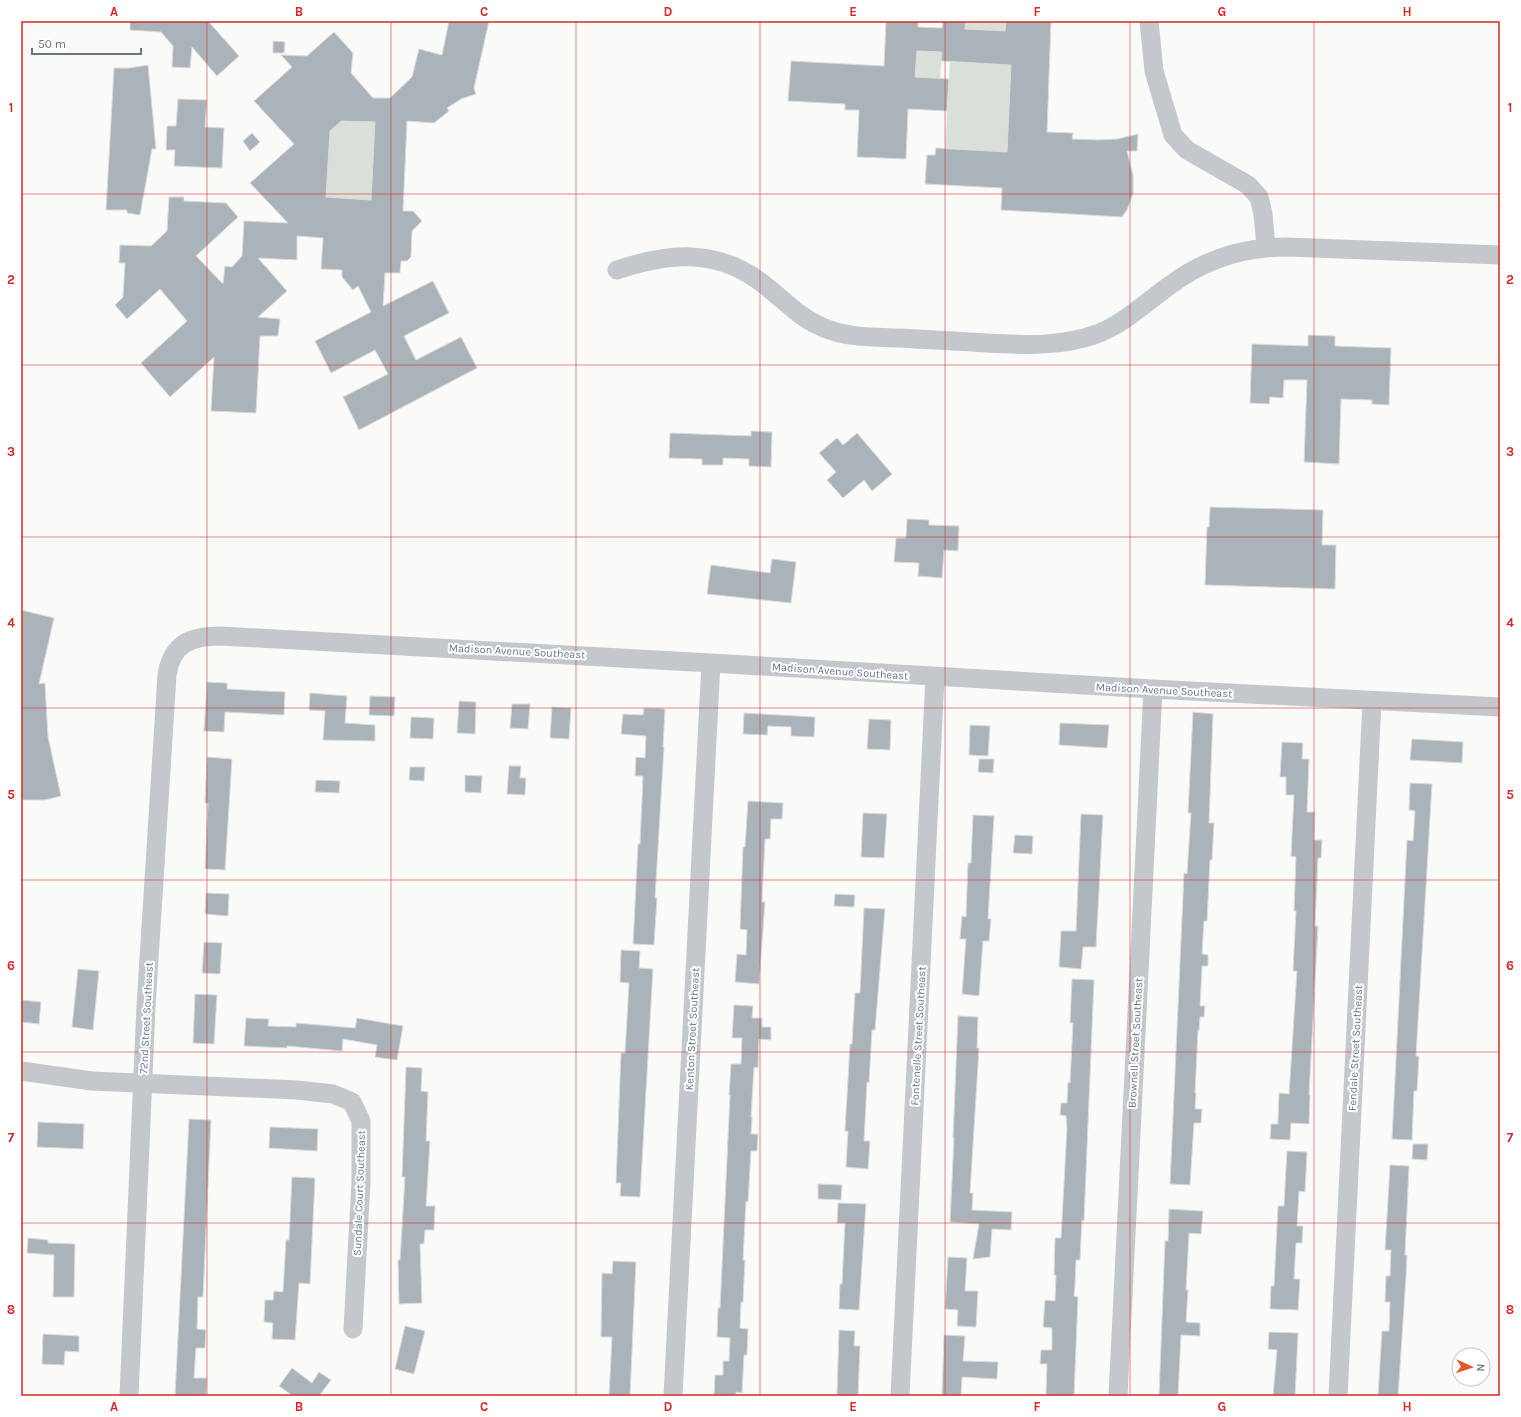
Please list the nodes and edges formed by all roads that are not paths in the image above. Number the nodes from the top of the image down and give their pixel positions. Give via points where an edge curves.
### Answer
1 (1149, 21) edge
2 (1266, 247) junction
3 (1500, 255) edge
4 (617, 270) dead end
5 (182, 645) joint
6 (711, 663) junction
7 (935, 677) junction
8 (1153, 689) junction
9 (1372, 701) junction
10 (1500, 707) edge
11 (21, 1071) edge
12 (142, 1083) junction
13 (353, 1329) dead end
14 (128, 1396) edge
15 (673, 1396) edge
16 (900, 1396) edge
17 (1118, 1396) edge
18 (1338, 1396) edge

1 - 2 street via 1154,71 1173,135 1187,150 1248,185 1259,197
2 - 3 street
2 - 4 street via 1231,255 1195,269 1131,316 1108,329 1079,340 1045,345 870,337 832,331 802,317 766,286 743,271 704,258 664,258
5 - 6 street, Madison Avenue Southeast via 198,637 221,636
5 - 12 street, 72nd Street Southeast via 172,656 166,675
6 - 7 street, Madison Avenue Southeast
6 - 15 street, Kenton Street Southeast
7 - 8 street, Madison Avenue Southeast
7 - 16 street, Fontenelle Street Southeast
8 - 9 street, Madison Avenue Southeast
8 - 17 street, Brownell Street Southeast
9 - 10 street, Madison Avenue Southeast
9 - 18 street, Fendale Street Southeast
11 - 12 street, Sundale Court Southeast via 92,1081
12 - 13 street, Sundale Court Southeast via 297,1090 333,1094 352,1102 361,1121 361,1182
12 - 14 street, 72nd Street Southeast

